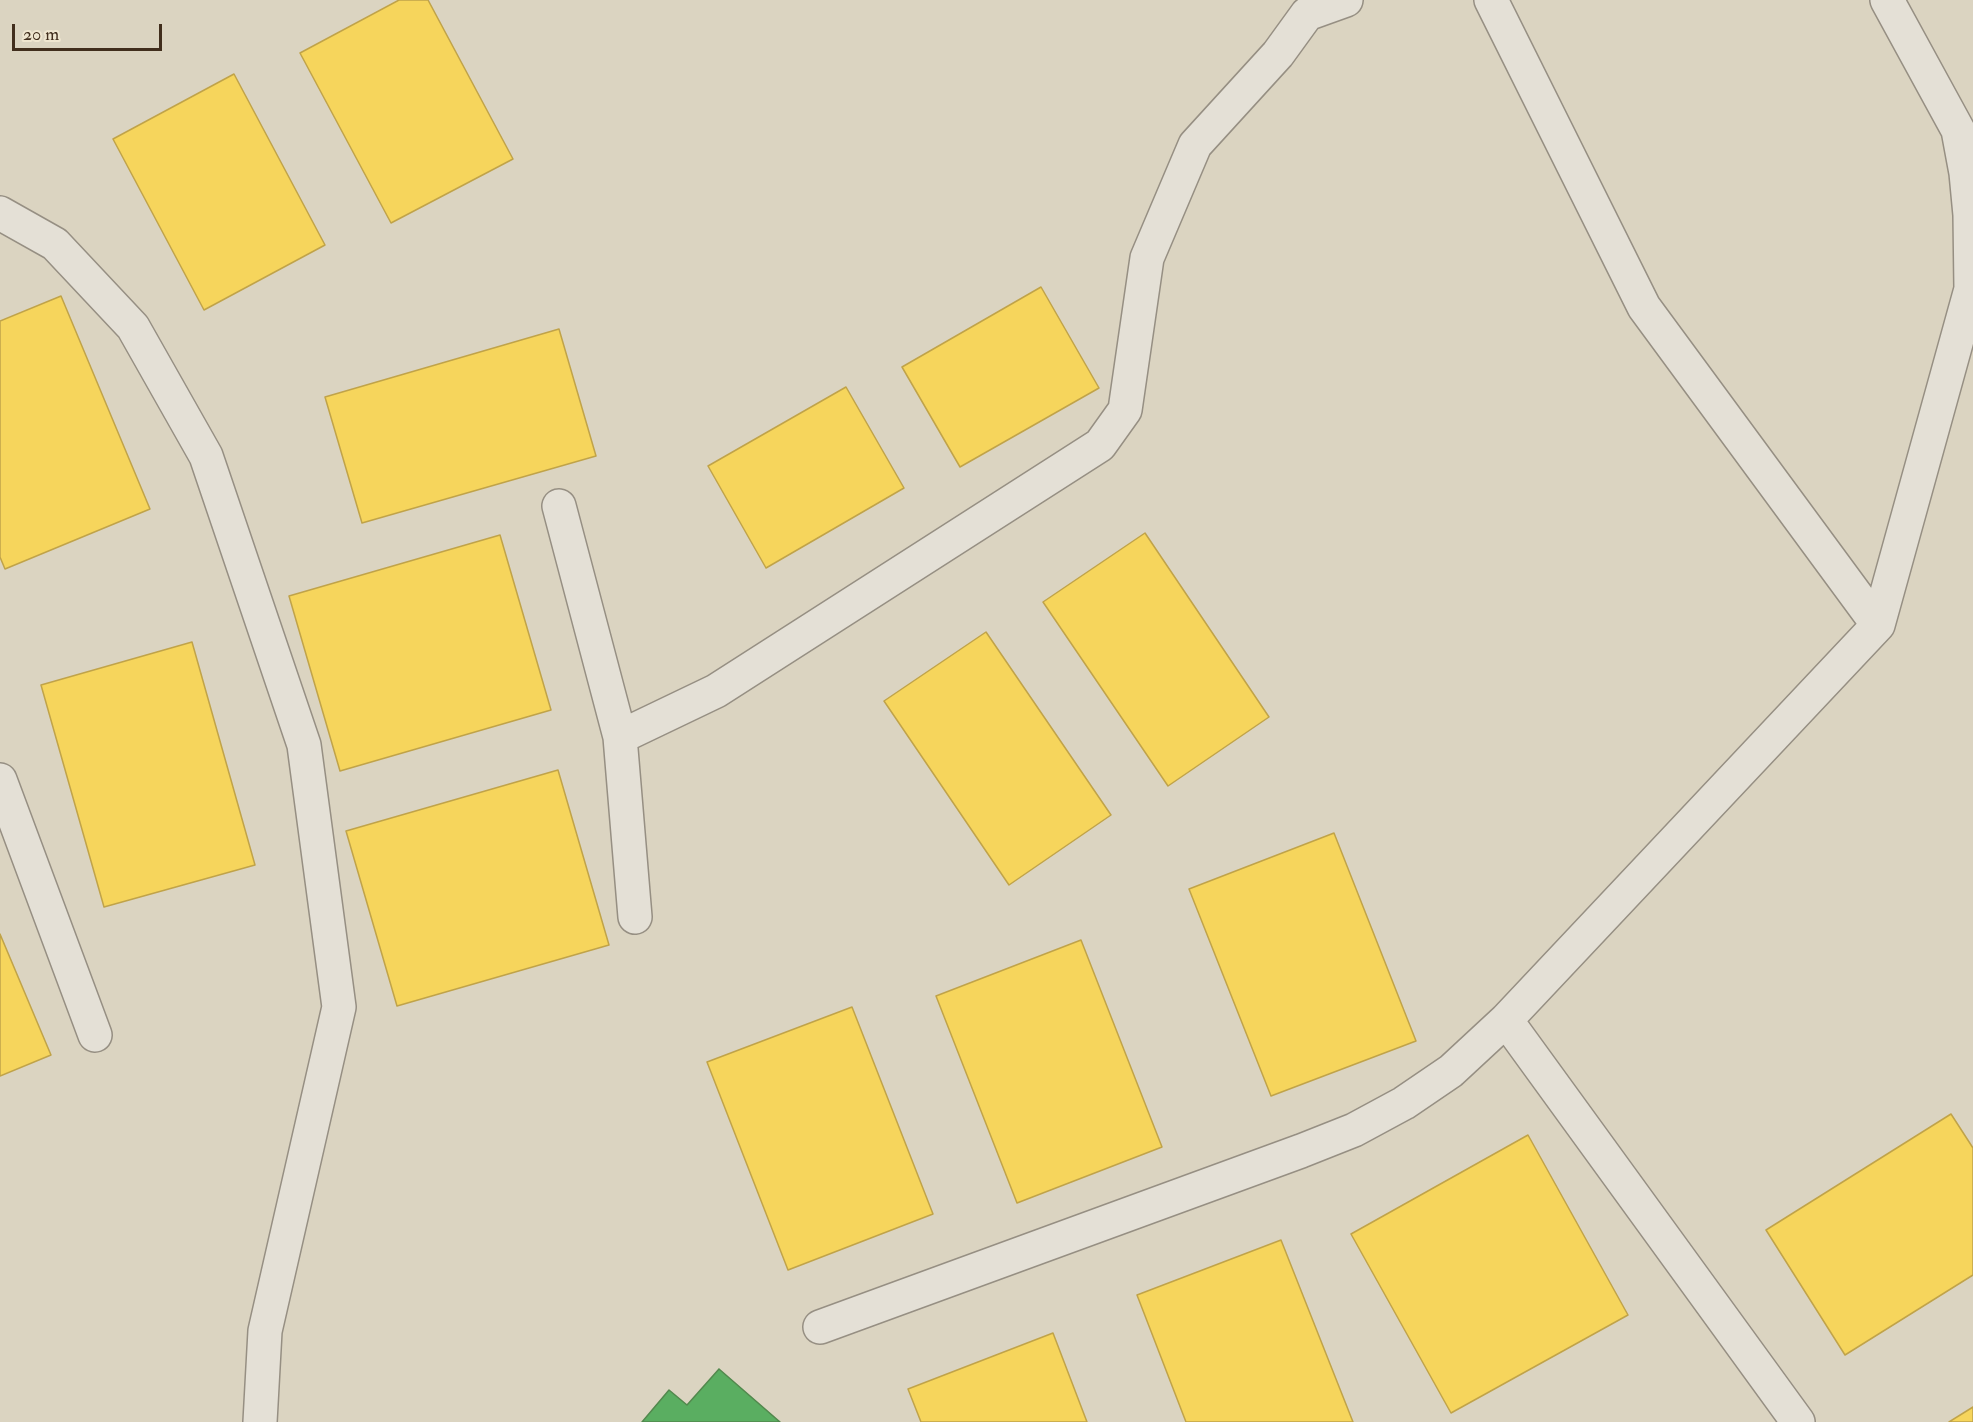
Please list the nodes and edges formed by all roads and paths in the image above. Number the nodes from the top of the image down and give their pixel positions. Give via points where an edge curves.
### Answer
1 (1346, 0) edge
2 (1491, 0) edge
3 (1887, 0) edge
4 (0, 213) edge
5 (559, 507) dead end
6 (1878, 625) junction
7 (620, 737) junction
8 (0, 780) edge
9 (635, 917) dead end
10 (1506, 1020) junction
11 (95, 1035) dead end
12 (820, 1328) dead end
13 (260, 1422) edge
14 (1798, 1422) edge

1 - 7 street via 1307,14 1278,54 1196,145 1148,258 1125,410 1100,445 716,691
2 - 6 street via 1644,307
3 - 6 street via 1958,130 1970,215 1971,289
4 - 13 street via 55,244 133,327 206,456 304,745 339,1007 265,1331
5 - 7 street
6 - 10 street
7 - 9 street
8 - 11 street
10 - 12 street via 1451,1071 1354,1130
10 - 14 street

